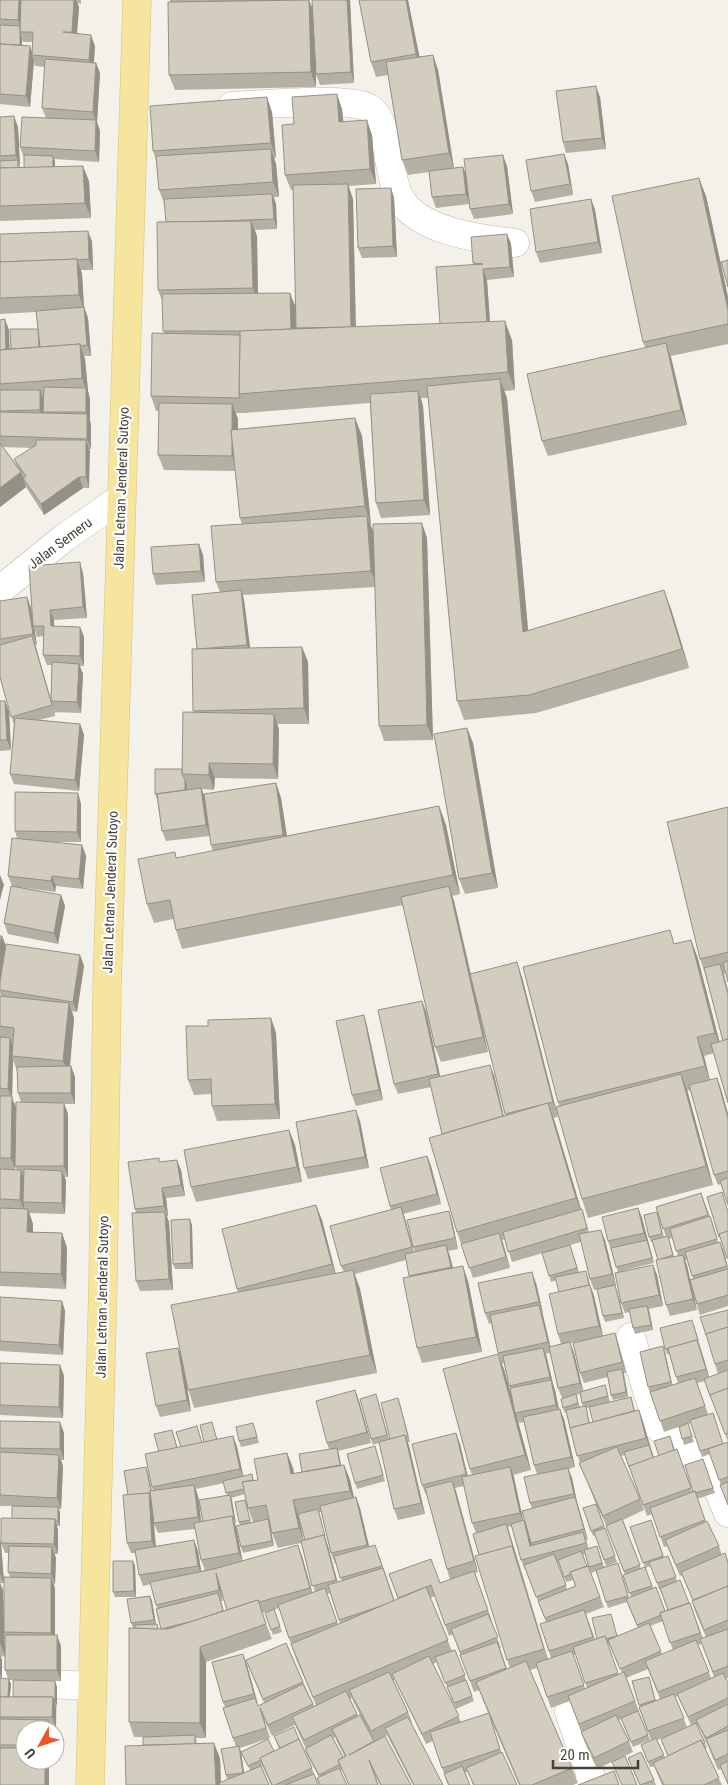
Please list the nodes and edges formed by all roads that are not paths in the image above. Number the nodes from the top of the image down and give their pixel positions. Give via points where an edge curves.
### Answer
1 (136, 0) edge
2 (203, 108) edge
3 (163, 110) edge
4 (133, 111) junction
5 (515, 243) dead end
6 (121, 498) junction
7 (0, 590) edge
8 (631, 1337) dead end
9 (728, 1514) edge
10 (0, 1682) edge
11 (92, 1686) junction
12 (569, 1712) edge
13 (90, 1785) edge
14 (588, 1785) edge

1 - 4 main road, Jalan Letnan Jenderal Sutoyo
2 - 5 street via 323,102 369,108 380,122 399,196 413,214 456,232
3 - 4 street
4 - 6 main road, Jalan Letnan Jenderal Sutoyo
6 - 7 street, Jalan Semeru via 64,538
6 - 11 main road, Jalan Letnan Jenderal Sutoyo
8 - 9 street via 658,1428 708,1466
10 - 11 street
11 - 13 main road, Jalan Letnan Jenderal Sutoyo
12 - 14 street via 589,1769 591,1779

